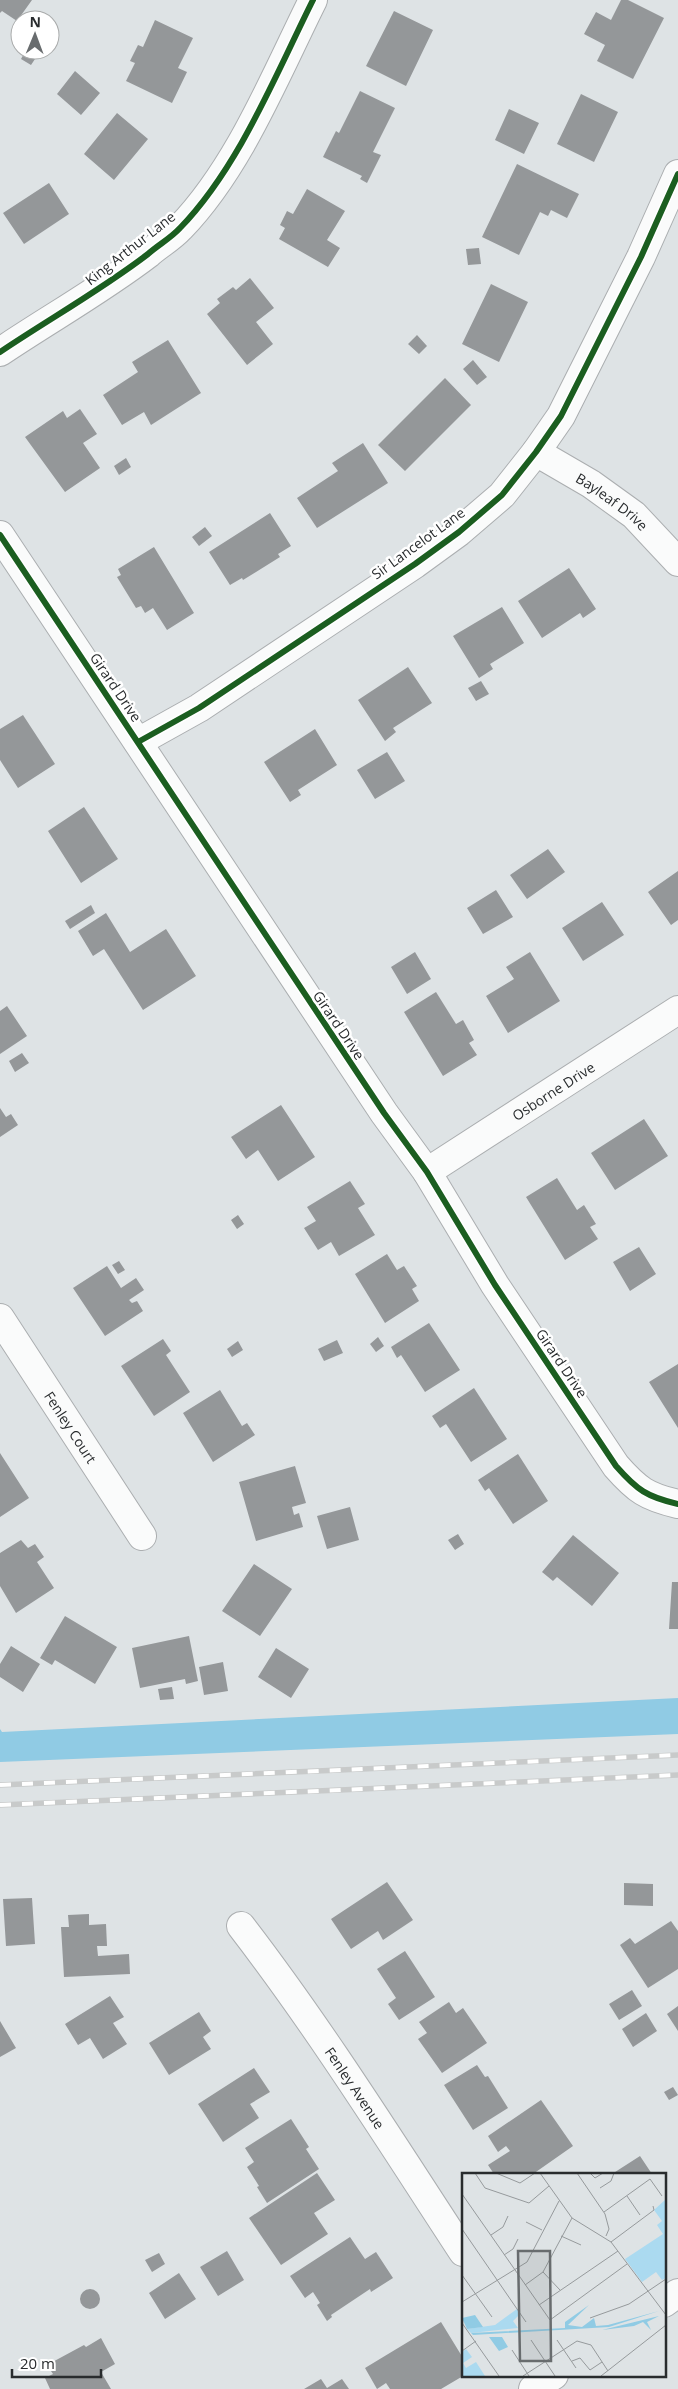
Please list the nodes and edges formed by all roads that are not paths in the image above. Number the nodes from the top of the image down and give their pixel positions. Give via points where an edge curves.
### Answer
1 (312, 0) edge
2 (678, 174) edge
3 (0, 352) edge
4 (536, 452) junction
5 (0, 535) edge
6 (678, 562) edge
7 (138, 742) junction
8 (678, 1010) edge
9 (427, 1172) junction
10 (0, 1318) edge
11 (678, 1504) edge
12 (142, 1536) dead end
13 (241, 1926) dead end
14 (462, 2250) edge
15 (678, 2293) edge
16 (666, 2301) edge

1 - 3 street, King Arthur Lane via 219,182 179,229 68,310
2 - 4 street, Sir Lancelot Lane via 641,257 561,416
4 - 6 street, Bayleaf Drive via 591,484 634,515
4 - 7 street, Sir Lancelot Lane via 502,494 459,532 199,708
5 - 7 street, Girard Drive
7 - 9 street, Girard Drive via 373,1097
8 - 9 street, Osborne Drive
9 - 11 street, Girard Drive via 495,1285 616,1466 634,1486 656,1499
10 - 12 street, Fenley Court
13 - 14 street, Fenley Avenue via 339,2062
15 - 16 street

